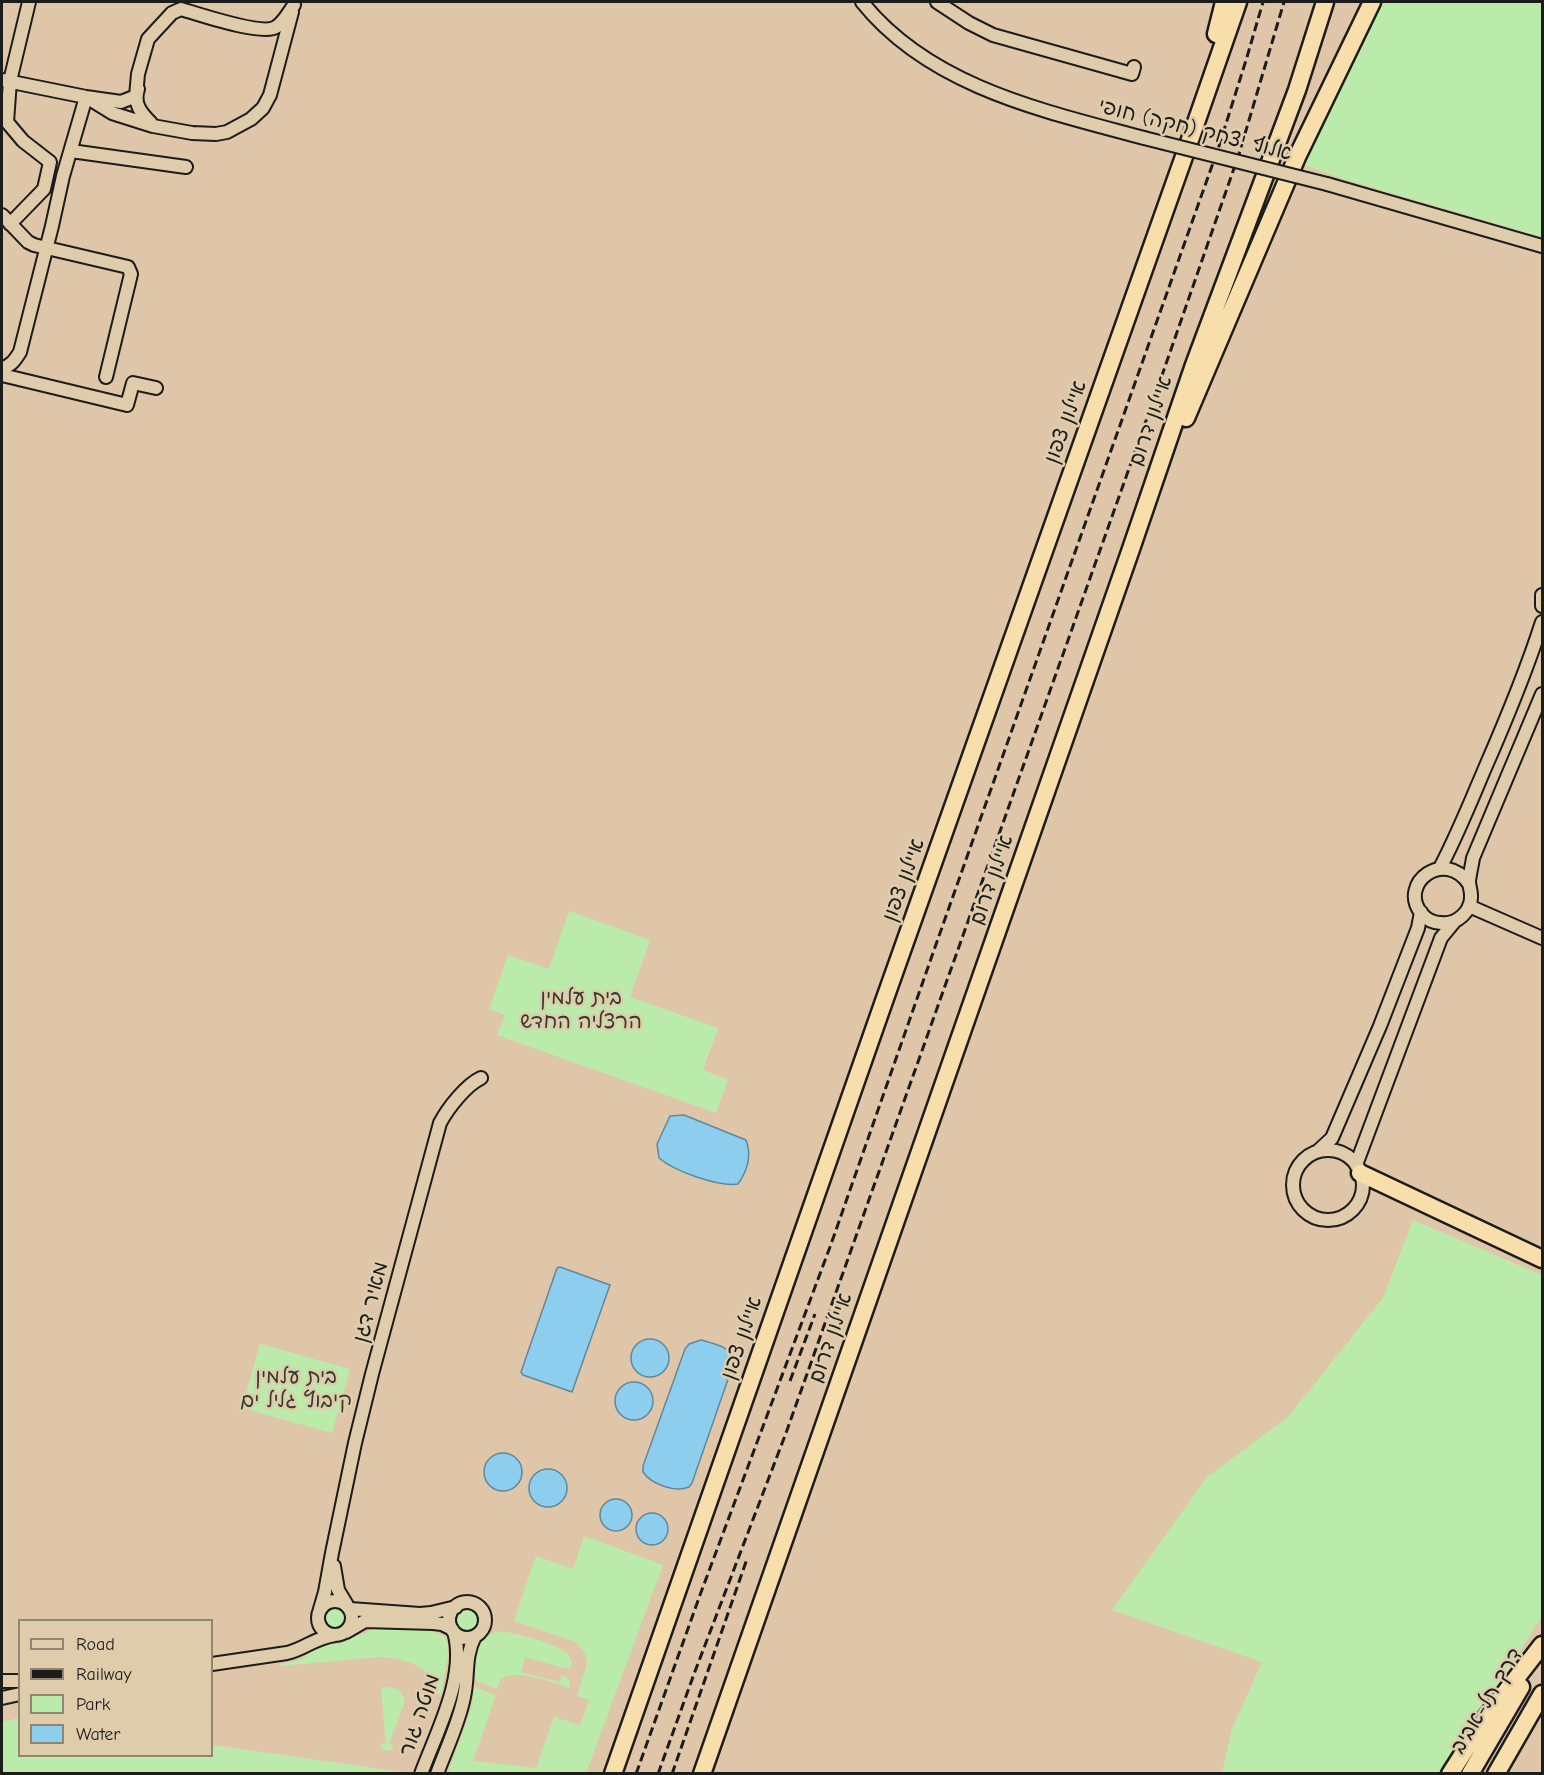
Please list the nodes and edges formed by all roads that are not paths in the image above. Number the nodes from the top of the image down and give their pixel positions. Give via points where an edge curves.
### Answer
1 (29, 2) edge
2 (862, 2) edge
3 (937, 2) edge
4 (1224, 2) edge
5 (1238, 2) edge
6 (1325, 2) edge
7 (1372, 2) edge
8 (1134, 67) dead end
9 (6, 80) edge
10 (136, 96) junction
11 (86, 97) junction
12 (153, 126) junction
13 (1192, 134) junction
14 (71, 151) junction
15 (186, 167) dead end
16 (6, 219) edge
17 (1542, 246) edge
18 (47, 248) junction
19 (2, 368) edge
20 (2, 375) edge
21 (106, 377) dead end
22 (156, 388) dead end
23 (1131, 549) junction
24 (1542, 595) edge
25 (1542, 606) edge
26 (1542, 622) edge
27 (1542, 694) edge
28 (1440, 868) junction
29 (1469, 884) junction
30 (1469, 906) junction
31 (1421, 912) junction
32 (1455, 921) junction
33 (1542, 938) edge
34 (481, 1078) dead end
35 (1317, 1151) junction
36 (1358, 1169) junction
37 (1542, 1259) edge
38 (332, 1553) junction
39 (349, 1607) junction
40 (456, 1607) junction
41 (319, 1614) junction
42 (453, 1631) junction
43 (340, 1633) junction
44 (475, 1636) junction
45 (1542, 1645) edge
46 (303, 1646) junction
47 (1542, 1651) edge
48 (213, 1664) edge
49 (2, 1681) edge
50 (18, 1681) edge
51 (18, 1694) edge
52 (1542, 1694) edge
53 (2, 1698) edge
54 (421, 1773) edge
55 (437, 1773) edge
56 (613, 1773) edge
57 (702, 1773) edge
58 (1450, 1773) edge
59 (1470, 1773) edge
60 (1496, 1773) edge

1 - 9 street
2 - 17 street, אלוף יצחק (חקה) חופי, bridge via 925,59 964,80 1029,106 1328,184
3 - 8 street via 993,34 1132,74
4 - 13 highway
5 - 13 highway, איילון צפון
6 - 23 highway, איילון דרום via 1297,90 1194,365
7 - 23 highway via 1297,157
9 - 11 street
9 - 16 street via 8,122 22,141 50,162 44,189
10 - 11 street via 121,102
10 - 12 street via 141,113
10 - 12 street via 154,30 172,13 181,9 268,30 276,27 294,5 270,95 251,119 216,134
11 - 12 street via 112,113
11 - 14 street
13 - 56 highway, איילון צפון
14 - 15 street
14 - 18 street
16 - 18 street via 28,242
18 - 19 street via 20,351 10,365
18 - 21 street via 130,270
20 - 22 street via 127,405 133,383
23 - 57 highway, איילון דרום
24 - 25 street
26 - 28 street via 1529,663
27 - 29 street via 1473,858
28 - 29 street via 1457,871
28 - 31 street via 1423,877 1418,885 1416,904
29 - 30 street
30 - 32 street
30 - 33 street
31 - 32 street via 1436,923
31 - 35 street via 1380,1026 1332,1138
32 - 36 street via 1441,938
34 - 38 street, מאיר דגן via 452,1105 440,1123 375,1363
35 - 36 street via 1341,1152
35 - 36 street via 1300,1163 1293,1182 1297,1202 1311,1215 1332,1219 1350,1212 1360,1198 1362,1179
36 - 37 highway
38 - 39 street, מאיר דגן via 336,1584
38 - 41 street, מאיר דגן
39 - 40 street via 420,1614
39 - 41 street via 333,1600
39 - 43 street via 352,1623
40 - 42 street via 450,1617
40 - 44 street via 466,1603 482,1611 484,1628
41 - 43 street via 321,1628 329,1634
41 - 46 street, מאיר דגן
42 - 43 street via 442,1624 372,1620
42 - 44 street via 464,1638
42 - 54 street, מוטה גור via 457,1646 453,1684
43 - 46 street
44 - 55 street, מוטה גור via 468,1653 461,1708
45 - 58 highway via 1487,1716
46 - 48 street via 287,1653
47 - 59 highway, דרך תל-אביב
49 - 50 street
51 - 53 street
52 - 60 highway, דרך תל-אביב

